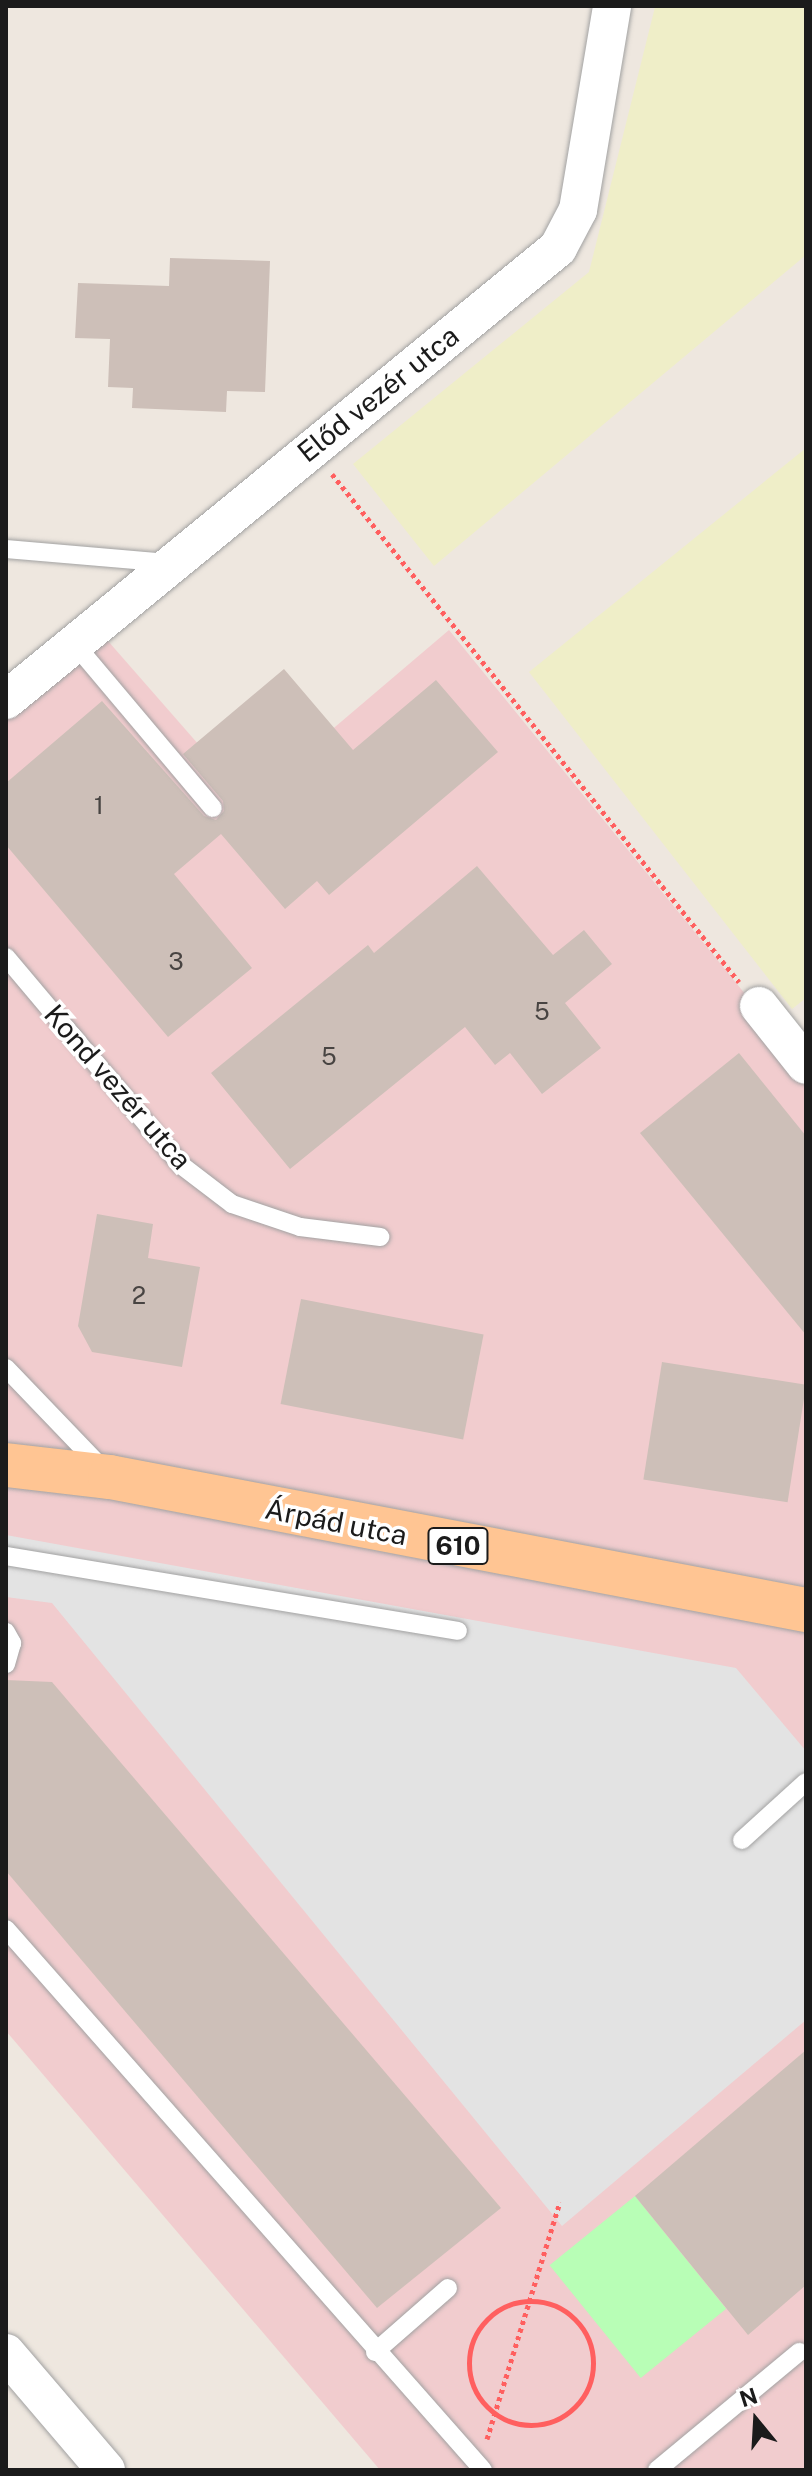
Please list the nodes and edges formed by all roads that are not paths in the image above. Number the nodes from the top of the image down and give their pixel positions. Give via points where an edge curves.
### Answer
1 (612, 6) edge
2 (6, 549) edge
3 (170, 563) junction
4 (73, 642) junction
5 (6, 700) edge
6 (213, 808) dead end
7 (6, 957) edge
8 (759, 1006) road end
9 (806, 1065) edge
10 (380, 1237) dead end
11 (6, 1368) edge
12 (6, 1465) edge
13 (110, 1477) junction
14 (6, 1556) edge
15 (806, 1610) edge
16 (458, 1631) dead end
17 (6, 1632) edge
18 (6, 1664) edge
19 (806, 1782) edge
20 (742, 1840) dead end
21 (6, 1929) edge
22 (448, 2288) dead end
23 (375, 2352) junction
24 (799, 2352) dead end
25 (6, 2353) edge
26 (481, 2467) edge
27 (106, 2470) edge
28 (657, 2470) edge

1 - 3 street, Előd vezér utca via 578,210 558,248
2 - 3 lane
3 - 4 street, Előd vezér utca
4 - 5 street, Előd vezér utca
4 - 6 lane
7 - 10 lane, Kond vezér utca via 181,1165 232,1204 300,1227
8 - 9 street
11 - 13 lane
12 - 13 main road, Árpád utca / 610
13 - 15 main road, Árpád utca / 610
14 - 16 lane
17 - 18 lane via 12,1643
19 - 20 lane
21 - 23 lane
22 - 23 lane
23 - 26 lane
24 - 28 lane
25 - 27 street

